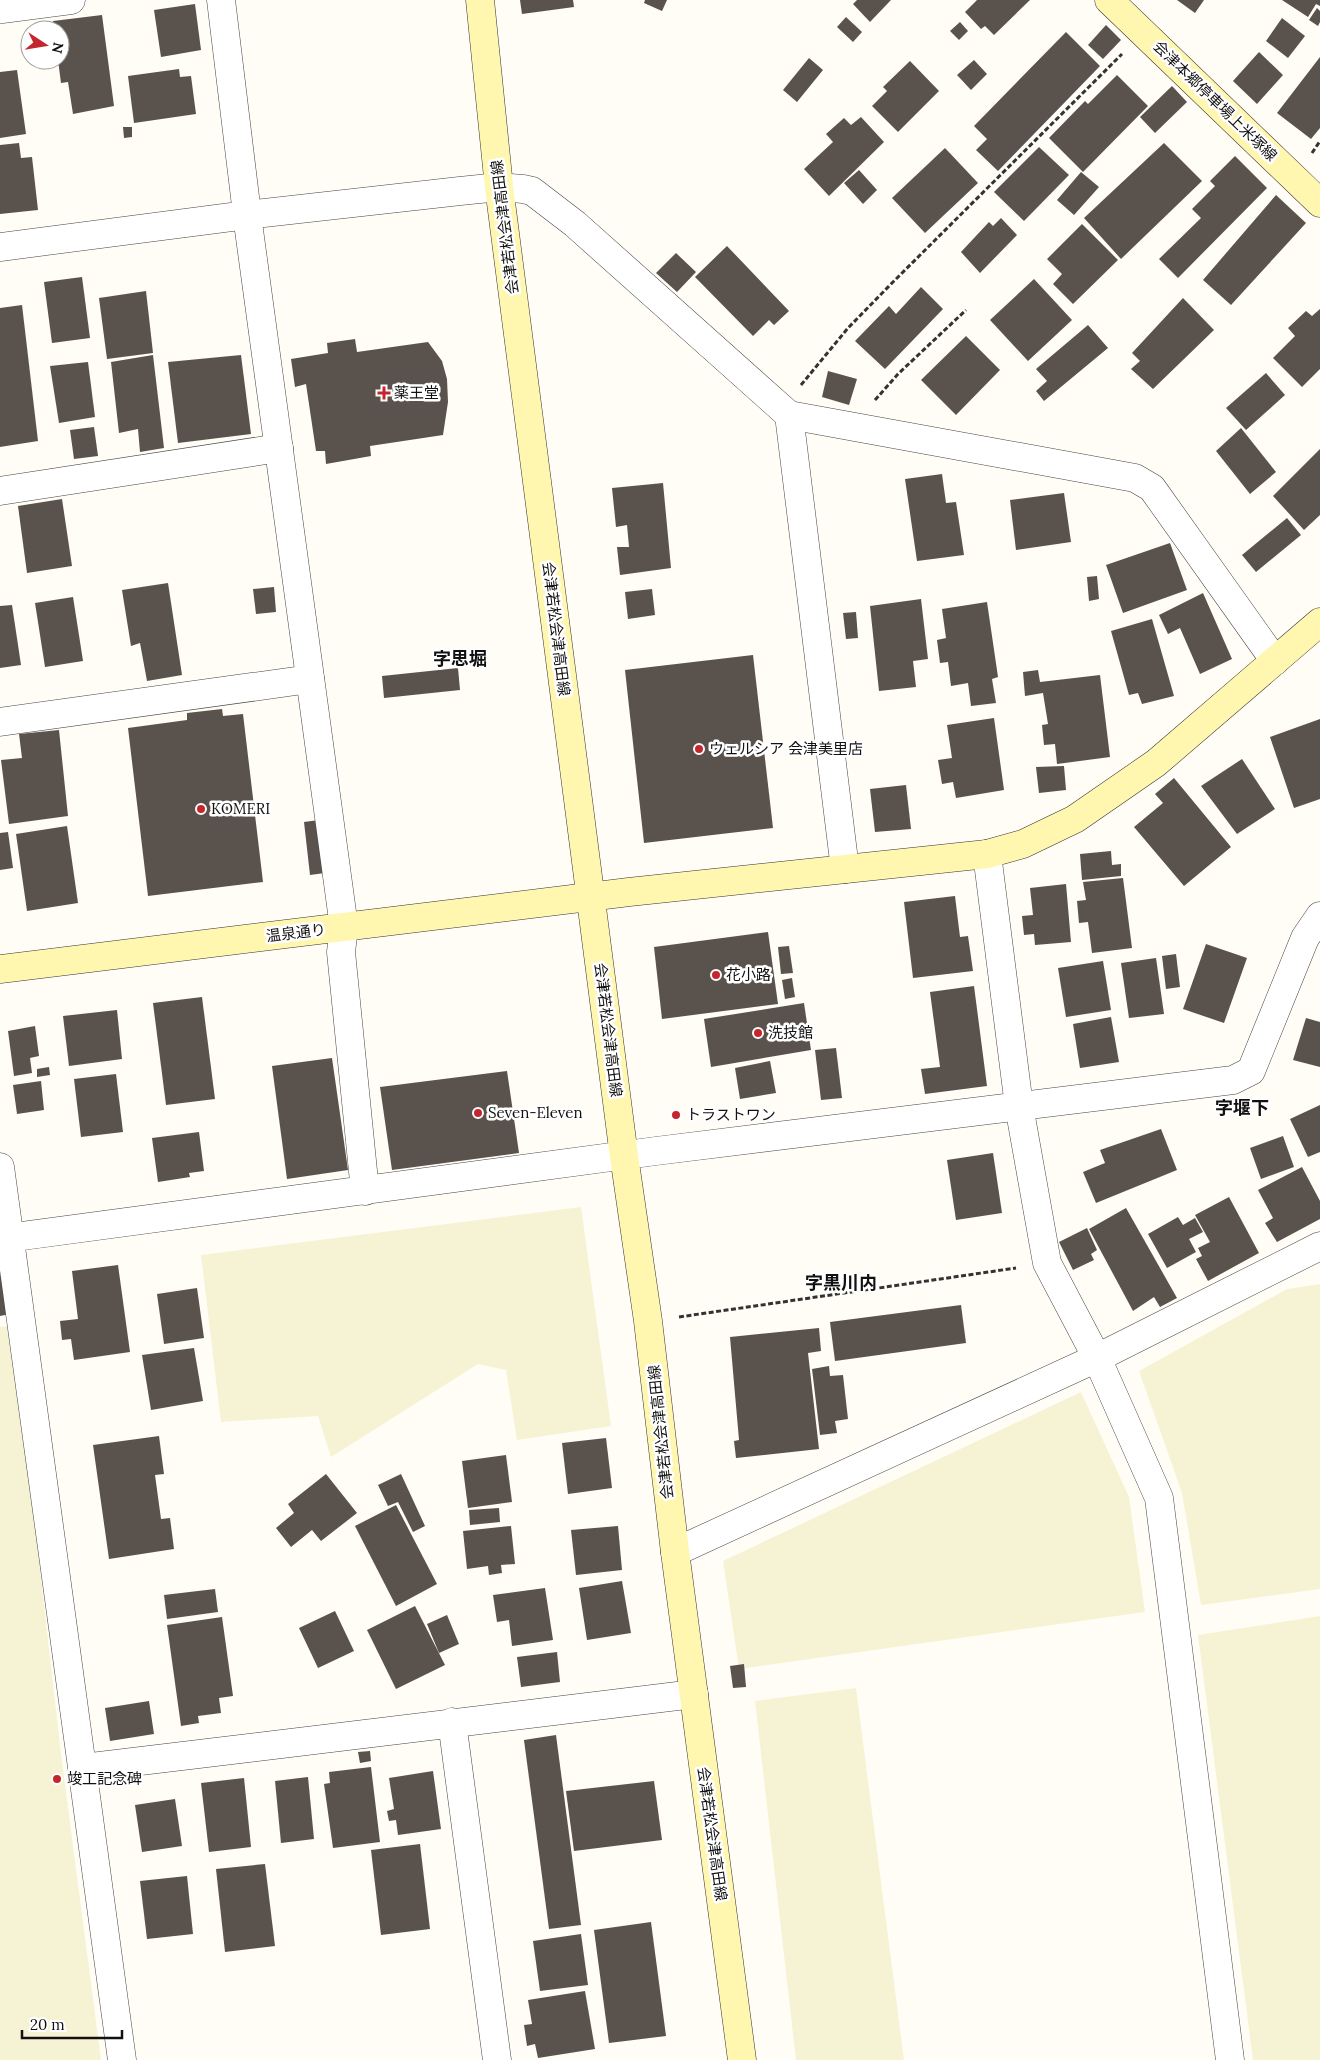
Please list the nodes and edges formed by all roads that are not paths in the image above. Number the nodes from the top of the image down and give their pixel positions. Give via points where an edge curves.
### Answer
1 (71, 0) edge
2 (221, 0) edge
3 (480, 0) edge
4 (1109, 0) edge
5 (0, 8) edge
6 (499, 187) junction
7 (1320, 203) edge
8 (247, 215) junction
9 (0, 247) edge
10 (785, 412) junction
11 (279, 448) junction
12 (0, 491) edge
13 (1320, 622) edge
14 (1275, 661) junction
15 (310, 680) junction
16 (0, 722) edge
17 (987, 854) junction
18 (845, 869) junction
19 (591, 896) junction
20 (1320, 916) edge
21 (344, 927) junction
22 (0, 969) edge
23 (1019, 1106) junction
24 (624, 1156) junction
25 (0, 1167) edge
26 (365, 1190) junction
27 (5, 1238) edge
28 (1320, 1246) edge
29 (1097, 1358) junction
30 (675, 1552) junction
31 (694, 1694) junction
32 (452, 1722) junction
33 (83, 1768) junction
34 (122, 2060) edge
35 (497, 2060) edge
36 (742, 2060) edge
37 (1230, 2060) edge

1 - 5 street
2 - 8 street
3 - 6 main road, 会津若松会津高田線
4 - 7 main road, 会津本郷停車場上米塚線
6 - 8 street
6 - 10 street via 532,191 553,206
6 - 19 main road, 会津若松会津高田線
8 - 9 street
8 - 11 street
10 - 14 street via 1135,478 1152,488
10 - 18 street
11 - 12 street
11 - 15 street
13 - 14 main road, 温泉通り
14 - 17 main road, 温泉通り via 1156,763 1075,819 1023,844
15 - 16 street
15 - 21 street
17 - 18 main road, 温泉通り
17 - 23 street
18 - 19 main road, 温泉通り
19 - 21 main road, 温泉通り
19 - 24 main road, 会津若松会津高田線
20 - 23 street via 1305,938 1251,1070 1233,1080
21 - 22 main road, 温泉通り
21 - 26 street via 341,952
23 - 24 street
23 - 29 street via 1046,1263
24 - 26 street
24 - 30 main road, 会津若松会津高田線 via 648,1321
25 - 27 street
26 - 27 street
27 - 33 street
28 - 29 street
29 - 30 street
29 - 37 street via 1159,1498
30 - 31 main road, 会津若松会津高田線
31 - 32 street
31 - 36 main road, 会津若松会津高田線
32 - 33 street
32 - 35 street
33 - 34 street

